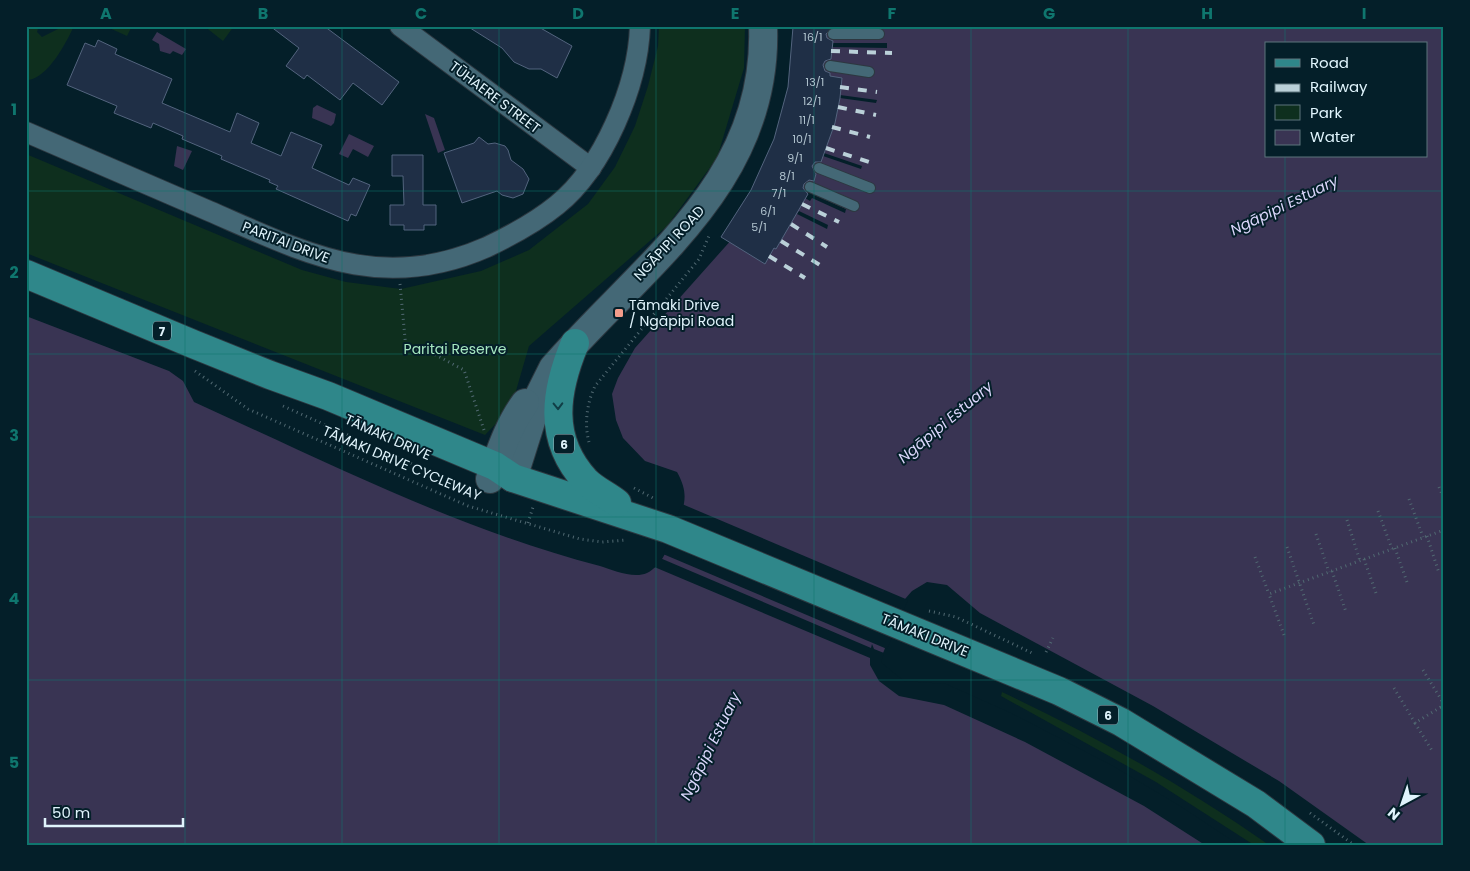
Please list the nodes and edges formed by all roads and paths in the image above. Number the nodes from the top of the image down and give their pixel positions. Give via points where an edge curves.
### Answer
1 (400, 26) edge
2 (640, 26) edge
3 (763, 26) edge
4 (833, 34) dead end
5 (879, 34) dead end
6 (830, 66) dead end
7 (869, 72) dead end
8 (26, 132) edge
9 (590, 168) junction
10 (819, 168) dead end
11 (810, 187) dead end
12 (870, 188) dead end
13 (854, 206) dead end
14 (700, 259) dead end
15 (26, 274) edge
16 (400, 286) dead end
17 (575, 343) junction
18 (187, 368) dead end
19 (485, 438) dead end
20 (589, 441) dead end
21 (500, 474) junction
22 (1439, 487) dead end
23 (1409, 499) dead end
24 (1444, 499) edge
25 (1378, 511) dead end
26 (1347, 520) dead end
27 (633, 529) junction
28 (1444, 530) edge
29 (1316, 534) dead end
30 (1425, 537) junction
31 (1287, 546) dead end
32 (1393, 549) junction
33 (1255, 556) dead end
34 (1362, 560) junction
35 (1331, 571) junction
36 (1439, 573) dead end
37 (1300, 583) junction
38 (1408, 584) dead end
39 (1269, 594) junction
40 (1377, 596) dead end
41 (1346, 612) dead end
42 (911, 618) junction
43 (1314, 625) dead end
44 (1284, 635) dead end
45 (1053, 638) dead end
46 (1046, 652) dead end
47 (1036, 655) dead end
48 (1423, 670) dead end
49 (1394, 688) dead end
50 (1443, 705) edge
51 (1444, 711) edge
52 (1415, 722) junction
53 (1433, 752) dead end
54 (1311, 845) edge

1 - 9 street, TŪHAERE STREET
2 - 9 street, PARITAI DRIVE via 619,115
3 - 17 main road, NGĀPIPI ROAD / 6 via 755,100 736,155 725,174 692,222
4 - 5 lane
6 - 7 lane
8 - 9 street, PARITAI DRIVE via 299,250 367,268 431,266 464,257 516,234 572,191
10 - 12 lane
11 - 13 lane
14 - 20 path via 595,386 589,402
15 - 21 main road, TĀMAKI DRIVE / 7 via 328,396
16 - 19 path via 406,349 432,353 464,370 483,422
17 - 21 main road, NGĀPIPI ROAD / 6 via 518,413 504,441
17 -> 27 main road, 6 via 564,367 558,394 557,409 564,444 585,480
18 - 27 path, TĀMAKI DRIVE CYCLEWAY via 202,374 248,409 468,506 580,539 602,542
21 - 27 main road, TĀMAKI DRIVE / 6
22 - 24 path
23 - 30 path
25 - 32 path
26 - 34 path
27 - 42 main road, TĀMAKI DRIVE / 6 via 668,529
28 - 30 path
29 - 35 path
30 - 32 path
30 - 36 path
31 - 37 path
32 - 34 path
32 - 38 path
33 - 39 path
34 - 35 path
34 - 40 path
35 - 37 path
35 - 41 path
37 - 39 path
37 - 43 path
39 - 44 path
42 - 47 path via 956,617
42 - 54 main road, TĀMAKI DRIVE / 6 via 1122,722 1256,804
45 - 46 path
48 - 50 path
49 - 52 path
50 - 51 path
50 - 52 path
52 - 53 path

